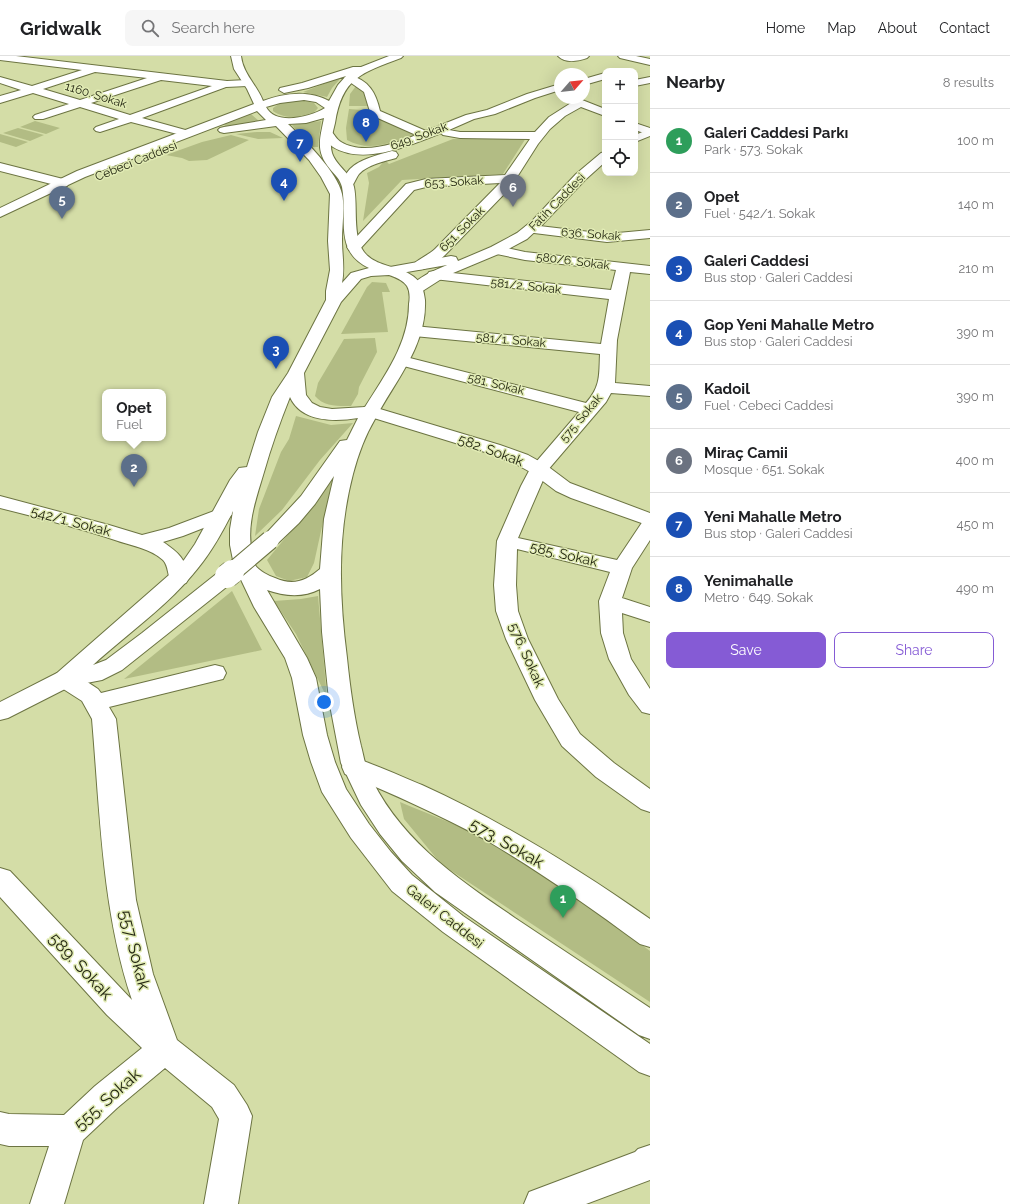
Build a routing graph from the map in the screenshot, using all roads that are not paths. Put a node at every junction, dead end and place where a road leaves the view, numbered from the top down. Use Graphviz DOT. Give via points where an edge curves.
graph roads {
  1 [pos="65,56"];
  2 [pos="236,56"];
  3 [pos="240,56"];
  4 [pos="398,56"];
  5 [pos="563,56"];
  6 [pos="584,56"];
  7 [pos="622,56"];
  8 [pos="0,57"];
  9 [pos="41,62"];
  10 [pos="381,62"];
  11 [pos="650,63"];
  12 [pos="633,68"];
  13 [pos="97,69"];
  14 [pos="5,73"];
  15 [pos="161,77"];
  16 [pos="602,77"];
  17 [pos="349,78"];
  18 [pos="590,80"];
  19 [pos="650,80"];
  20 [pos="247,82"];
  21 [pos="638,82"];
  22 [pos="227,84"];
  23 [pos="260,84"];
  24 [pos="34,89"];
  25 [pos="274,89"];
  26 [pos="554,89"];
  27 [pos="546,91"];
  28 [pos="554,94"];
  29 [pos="0,100"];
  30 [pos="602,100"];
  31 [pos="590,103"];
  32 [pos="81,104"];
  33 [pos="585,104"];
  34 [pos="260,106"];
  35 [pos="332,109"];
  36 [pos="491,112"];
  37 [pos="602,112"];
  38 [pos="39,117"];
  39 [pos="129,118"];
  40 [pos="279,122"];
  41 [pos="638,127"];
  42 [pos="100,129"];
  43 [pos="227,130"];
  44 [pos="650,132"];
  45 [pos="185,133"];
  46 [pos="327,133"];
  47 [pos="447,133"];
  48 [pos="292,134"];
  49 [pos="426,135"];
  50 [pos="538,136"];
  51 [pos="638,138"];
  52 [pos="362,150"];
  53 [pos="602,159"];
  54 [pos="369,164"];
  55 [pos="2,169"];
  56 [pos="508,179"];
  57 [pos="348,183"];
  58 [pos="62,188"];
  59 [pos="0,213"];
  60 [pos="0,222"];
  61 [pos="532,229"];
  62 [pos="650,234"];
  63 [pos="354,247"];
  64 [pos="491,252"];
  65 [pos="419,266"];
  66 [pos="624,267"];
  67 [pos="650,270"];
  68 [pos="390,271"];
  69 [pos="434,275"];
  70 [pos="416,288"];
  71 [pos="617,295"];
  72 [pos="334,300"];
  73 [pos="414,331"];
  74 [pos="608,350"];
  75 [pos="402,361"];
  76 [pos="296,373"];
  77 [pos="606,387"];
  78 [pos="650,391"];
  79 [pos="589,409"];
  80 [pos="370,412"];
  81 [pos="358,434"];
  82 [pos="258,456"];
  83 [pos="539,469"];
  84 [pos="0,502"];
  85 [pos="222,514"];
  86 [pos="650,520"];
  87 [pos="650,525"];
  88 [pos="506,541"];
  89 [pos="141,542"];
  90 [pos="622,568"];
  91 [pos="235,571"];
  92 [pos="329,572"];
  93 [pos="179,578"];
  94 [pos="610,601"];
  95 [pos="650,615"];
  96 [pos="215,672"];
  97 [pos="65,679"];
  98 [pos="94,702"];
  99 [pos="650,706"];
  100 [pos="0,712"];
  101 [pos="354,767"];
  102 [pos="650,802"];
  103 [pos="0,879"];
  104 [pos="650,935"];
  105 [pos="650,1025"];
  106 [pos="165,1049"];
  107 [pos="650,1062"];
  108 [pos="0,1128"];
  109 [pos="70,1131"];
  110 [pos="650,1161"];
  111 [pos="46,1204"];
  112 [pos="221,1204"];
  113 [pos="541,1204"];
  1 -- 9 [label="street"];
  2 -- 20 [label="street" via="236,62"];
  3 -- 23 [label="street"];
  4 -- 10 [label="street"];
  5 -- 6 [label="street" via="573,59"];
  7 -- 11 [label="street"];
  8 -- 9 [label="street"];
  9 -- 13 [label="street"];
  9 -- 14 [label="street"];
  10 -- 17 [label="street"];
  10 -- 25 [label="street" via="304,86"];
  11 -- 12 [label="street"];
  13 -- 15 [label="street"];
  13 -- 24 [label="street"];
  14 -- 24 [label="street, 1160. Sokak"];
  15 -- 22 [label="street"];
  15 -- 32 [label="street"];
  16 -- 18 [label="street"];
  17 -- 35 [label="street" via="342,84"];
  17 -- 49 [label="street" via="370,92 374,113"];
  19 -- 21 [label="street"];
  20 -- 22 [label="street"];
  20 -- 34 [label="street" via="258,97"];
  22 -- 39 [label="street"];
  24 -- 29 [label="street"];
  24 -- 32 [label="street, 1160. Sokak"];
  26 -- 27 [label="street, 649. Sokak"];
  27 -- 28 [label="street"];
  27 -- 36 [label="street, 649. Sokak"];
  30 -- 31 [label="street, 651. Sokak"];
  32 -- 38 [label="street"];
  32 -- 39 [label="street, 1160. Sokak"];
  33 -- 37 [label="street"];
  33 -- 50 [label="street, 651. Sokak" via="573,106 554,117"];
  34 -- 35 [label="street, Cebeci Caddesi" via="278,100 303,97 323,102"];
  34 -- 40 [label="street, Galeri Caddesi" via="265,114"];
  34 -- 45 [label="street, Cebeci Caddesi"];
  35 -- 40 [label="street, Cebeci Caddesi" via="308,119"];
  35 -- 46 [label="street"];
  36 -- 47 [label="street, 649. Sokak"];
  36 -- 49 [label="street, 649. Sokak" via="470,117"];
  39 -- 42 [label="street"];
  39 -- 45 [label="street, 1160. Sokak"];
  40 -- 43 [label="street, Cebeci Caddesi"];
  40 -- 48 [label="street, Galeri Caddesi"];
  41 -- 44 [label="street"];
  43 -- 48 [label="street" via="265,129"];
  43 -- 58 [label="street, Cebeci Caddesi" via="193,138"];
  44 -- 51 [label="street"];
  45 -- 58 [label="street, Cebeci Caddesi"];
  46 -- 52 [label="street, 649. Sokak" via="340,146 350,150"];
  46 -- 57 [label="street" via="326,153 331,164"];
  47 -- 50 [label="street"];
  47 -- 54 [label="street, 649. Sokak"];
  48 -- 72 [label="street, Galeri Caddesi" via="334,186 338,270 333,291"];
  49 -- 52 [label="street, 649. Sokak" via="391,147"];
  50 -- 56 [label="street, 651. Sokak"];
  52 -- 54 [label="street" via="344,158 351,163"];
  53 -- 61 [label="street, Fatih Caddesi" via="572,185"];
  54 -- 57 [label="street, 649. Sokak" via="354,173"];
  55 -- 58 [label="street"];
  56 -- 63 [label="street, 653. Sokak" via="426,183 410,187"];
  56 -- 65 [label="street, 651. Sokak" via="498,193 440,252"];
  57 -- 63 [label="street"];
  58 -- 59 [label="street, Cebeci Caddesi"];
  58 -- 60 [label="street, Cebeci Caddesi"];
  61 -- 62 [label="street, 636. Sokak" via="607,238"];
  61 -- 64 [label="street, Fatih Caddesi"];
  63 -- 68 [label="street" via="362,259"];
  64 -- 65 [label="street, Fatih Caddesi"];
  64 -- 66 [label="street, 580/6. Sokak"];
  64 -- 69 [label="street, Fatih Caddesi"];
  65 -- 68 [label="street, Fatih Caddesi"];
  66 -- 67 [label="street, 580/6. Sokak"];
  66 -- 71 [label="street, 575. Sokak"];
  68 -- 70 [label="street" via="407,277"];
  68 -- 72 [label="street, Fatih Caddesi" via="356,276"];
  69 -- 70 [label="street, Fatih Caddesi"];
  69 -- 71 [label="street, 581/2. Sokak"];
  70 -- 73 [label="street, Galeri Caddesi"];
  71 -- 74 [label="street, 575. Sokak"];
  72 -- 76 [label="street, Galeri Caddesi"];
  73 -- 74 [label="street, 581/1. Sokak"];
  73 -- 75 [label="street, Galeri Caddesi"];
  74 -- 77 [label="street, 575. Sokak" via="609,376"];
  75 -- 79 [label="street, 581. Sokak"];
  75 -- 80 [label="street, Galeri Caddesi"];
  76 -- 80 [label="street" via="298,396 307,408 331,415"];
  76 -- 82 [label="street, Galeri Caddesi" via="281,397"];
  77 -- 78 [label="street"];
  77 -- 79 [label="street, 575. Sokak"];
  79 -- 83 [label="street, 575. Sokak"];
  80 -- 81 [label="street, Galeri Caddesi"];
  80 -- 83 [label="street, 582. Sokak" via="494,449"];
  81 -- 91 [label="street, bridge" via="345,446 298,511"];
  81 -- 92 [label="street, Galeri Caddesi" via="340,490 331,532"];
  82 -- 85 [label="street" via="240,480"];
  82 -- 91 [label="street, Galeri Caddesi" via="243,509"];
  83 -- 86 [label="street, 582. Sokak" via="549,478 578,494"];
  83 -- 88 [label="street, 576. Sokak"];
  84 -- 89 [label="street, 542/1. Sokak"];
  85 -- 89 [label="street"];
  85 -- 93 [label="street" via="203,548"];
  87 -- 90 [label="street"];
  88 -- 90 [label="street, 585. Sokak"];
  88 -- 102 [label="street, 576. Sokak" via="507,611 517,639 547,700 571,740 605,770"];
  89 -- 93 [label="street, 542/1. Sokak" via="155,546 170,556 177,566"];
  90 -- 94 [label="street"];
  91 -- 92 [label="street" via="293,589 303,589 315,584"];
  91 -- 97 [label="street" via="114,665 94,674"];
  91 -- 107 [label="street, Galeri Caddesi" via="265,607 296,658 304,678 315,735 335,792 382,860 402,883 452,924"];
  92 -- 101 [label="street, Galeri Caddesi" via="331,620 341,709"];
  93 -- 97 [label="street" via="81,662"];
  94 -- 95 [label="street"];
  94 -- 99 [label="street" via="612,633 620,659"];
  96 -- 98 [label="street"];
  97 -- 98 [label="street, 557. Sokak" via="90,695"];
  97 -- 100 [label="street"];
  98 -- 106 [label="street, 557. Sokak" via="104,719 124,908 138,974"];
  101 -- 104 [label="street, 573. Sokak" via="495,834 570,880"];
  101 -- 105 [label="street, Galeri Caddesi" via="384,819 409,850 435,876"];
  103 -- 106 [label="street, 589. Sokak" via="118,1006"];
  106 -- 109 [label="street, 555. Sokak" via="106,1097"];
  106 -- 112 [label="street" via="223,1096 236,1116"];
  108 -- 109 [label="street"];
  109 -- 111 [label="street, 555. Sokak"];
  110 -- 113 [label="street" via="646,1165"];
}
